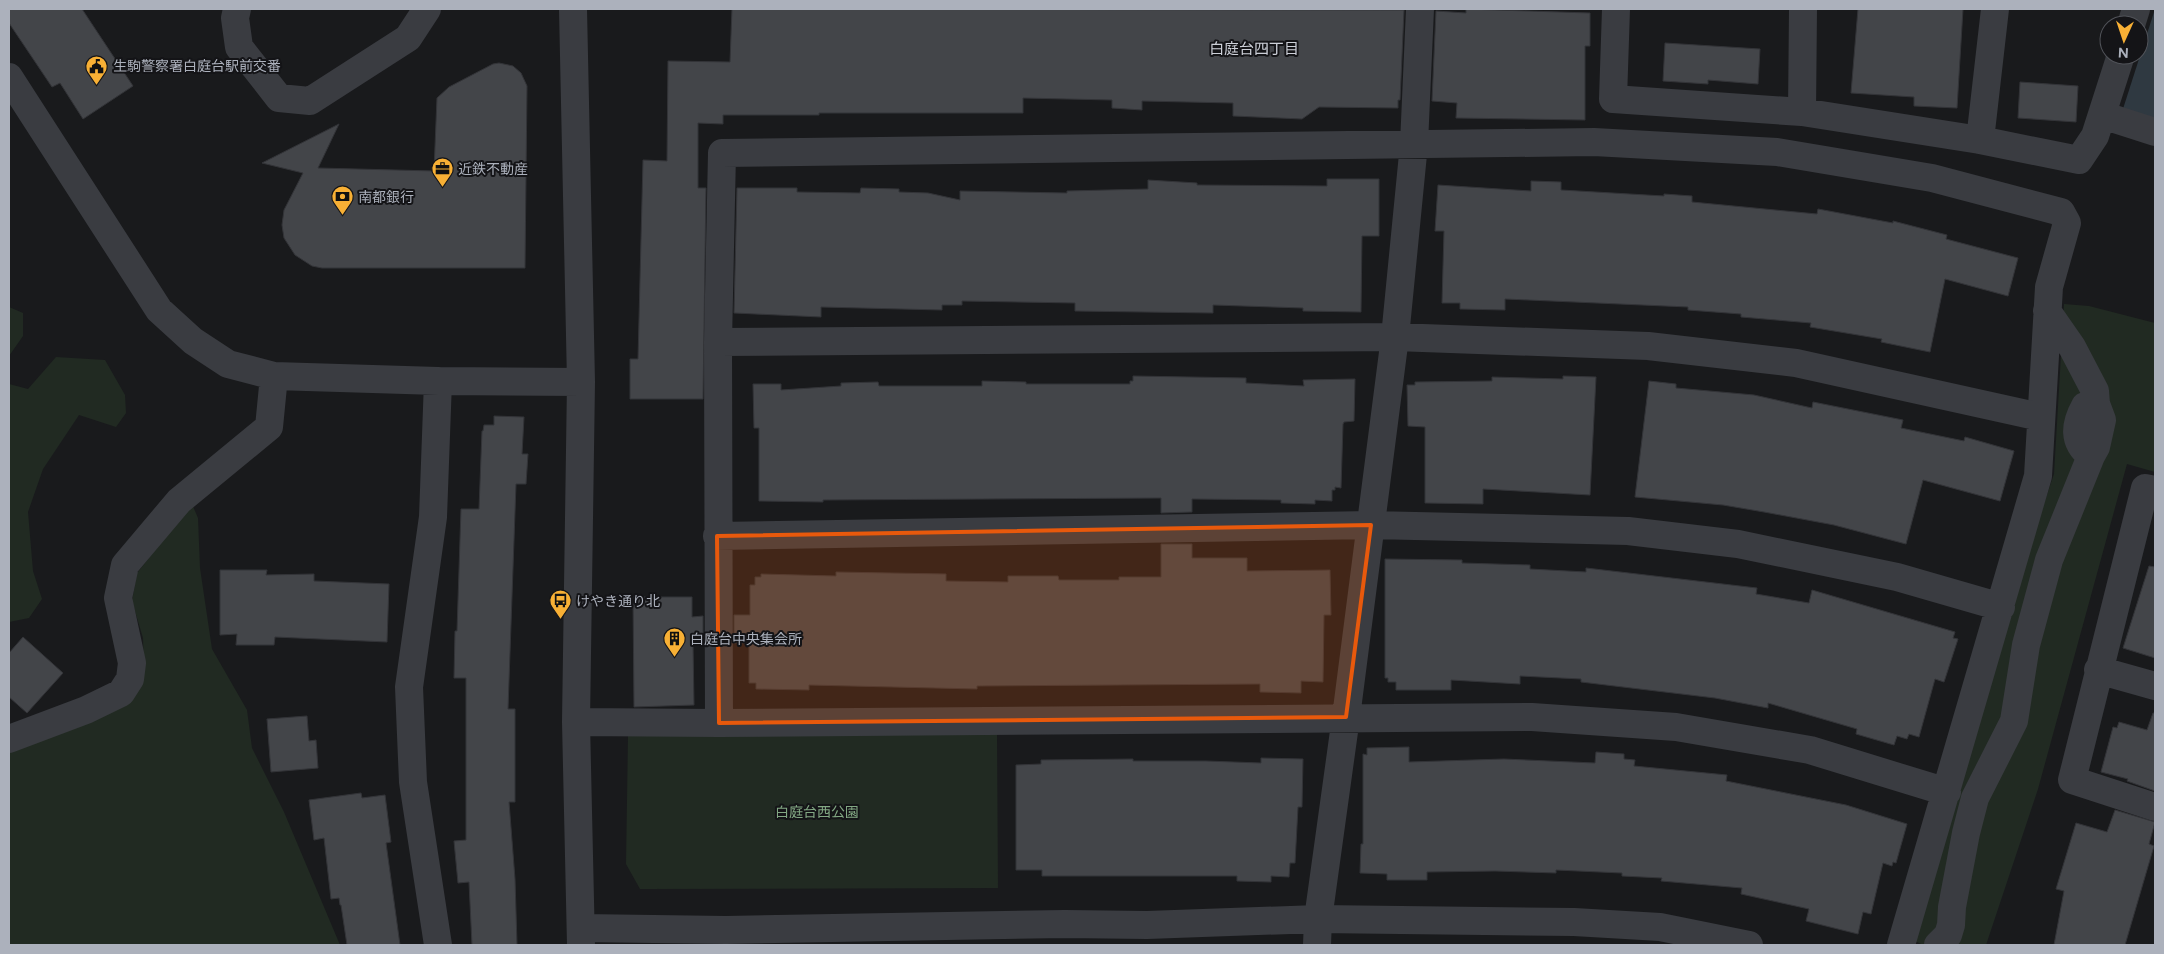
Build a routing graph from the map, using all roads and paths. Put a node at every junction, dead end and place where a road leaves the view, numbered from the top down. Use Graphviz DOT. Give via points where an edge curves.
graph roads {
  1 [pos="237,9"];
  2 [pos="427,9"];
  3 [pos="573,9"];
  4 [pos="1420,9"];
  5 [pos="1616,9"];
  6 [pos="1804,9"];
  7 [pos="1995,9"];
  8 [pos="2118,65"];
  9 [pos="9,77"];
  10 [pos="1802,112"];
  11 [pos="2102,116"];
  12 [pos="2155,132"];
  13 [pos="1980,140"];
  14 [pos="1414,144"];
  15 [pos="2047,311"];
  16 [pos="1395,337"];
  17 [pos="718,342"];
  18 [pos="274,376"];
  19 [pos="438,381"];
  20 [pos="581,382"];
  21 [pos="2040,417"];
  22 [pos="2155,490"];
  23 [pos="1371,525"];
  24 [pos="717,536"];
  25 [pos="2001,607"];
  26 [pos="2098,670"];
  27 [pos="2155,686"];
  28 [pos="1346,717"];
  29 [pos="576,722"];
  30 [pos="719,723"];
  31 [pos="9,739"];
  32 [pos="1947,792"];
  33 [pos="2155,808"];
  34 [pos="1317,932"];
  35 [pos="581,936"];
  36 [pos="726,938"];
  37 [pos="438,945"];
  38 [pos="1749,945"];
  39 [pos="1900,945"];
  40 [pos="1938,945"];
  1 -- 2 [label="street" via="239,47 273,91 279,98 310,101 408,38"];
  3 -- 20 [label="street"];
  4 -- 14 [label="street"];
  5 -- 10 [label="street" via="1613,100"];
  6 -- 10 [label="street"];
  7 -- 13 [label="street"];
  8 -- 11 [label="street"];
  9 -- 18 [label="street" via="159,310 193,341 228,364"];
  10 -- 13 [label="street"];
  11 -- 12 [label="street"];
  11 -- 13 [label="street" via="2095,136 2079,160"];
  14 -- 15 [label="street" via="1594,142 1777,152 1932,178 2061,212 2067,223 2049,287"];
  14 -- 16 [label="street"];
  14 -- 17 [label="street" via="722,153"];
  15 -- 21 [label="street"];
  15 -- 40 [label="street" via="2072,347 2096,391 2096,404 2102,420 2096,447 2049,560 2026,645 2014,721 1975,798 1955,891 1952,925"];
  16 -- 17 [label="street"];
  16 -- 21 [label="street" via="1648,346 1796,363"];
  16 -- 23 [label="street"];
  17 -- 24 [label="street"];
  18 -- 19 [label="street"];
  18 -- 31 [label="street" via="269,427 179,501 125,565 118,598 132,663 130,679 121,693"];
  19 -- 20 [label="street"];
  19 -- 37 [label="street" via="433,517 409,687 413,782"];
  20 -- 29 [label="street"];
  21 -- 25 [label="street" via="2038,476"];
  22 -- 26 [label="street" via="2145,488"];
  23 -- 24 [label="street"];
  23 -- 25 [label="street" via="1628,531 1738,544 1897,577"];
  23 -- 28 [label="street"];
  24 -- 30 [label="street"];
  25 -- 32 [label="street"];
  26 -- 27 [label="street"];
  26 -- 33 [label="street" via="2072,780"];
  28 -- 30 [label="street"];
  28 -- 32 [label="street" via="1532,717 1676,727 1810,750"];
  28 -- 34 [label="street"];
  29 -- 30 [label="street"];
  29 -- 35 [label="street"];
  32 -- 39 [label="street"];
  34 -- 36 [label="street" via="1066,924"];
  34 -- 38 [label="street" via="1574,922 1660,927"];
  35 -- 36 [label="street"];
}
